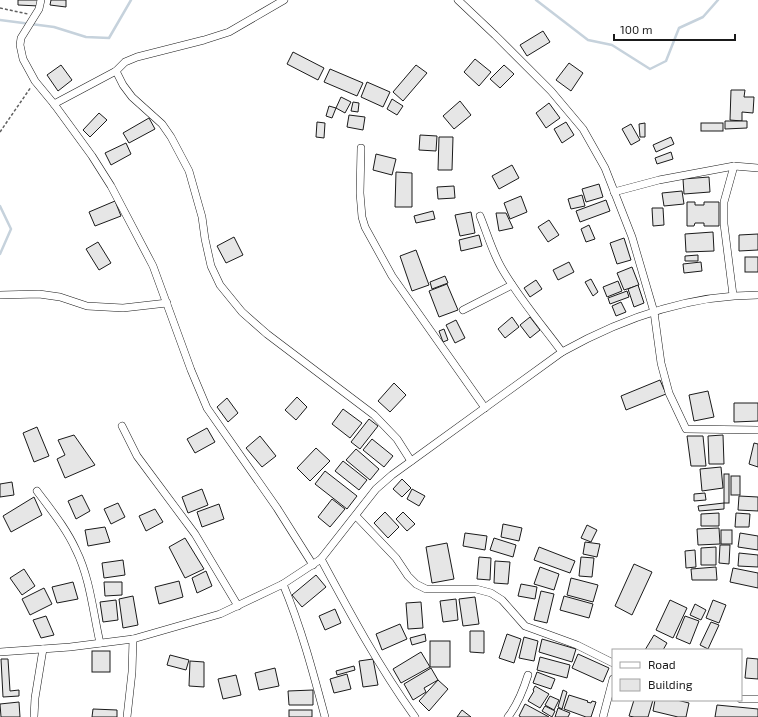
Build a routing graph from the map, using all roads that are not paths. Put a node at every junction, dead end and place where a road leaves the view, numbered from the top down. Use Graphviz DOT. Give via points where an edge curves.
graph roads {
  1 [pos="41,0"];
  2 [pos="284,0"];
  3 [pos="458,0"];
  4 [pos="116,71"];
  5 [pos="54,104"];
  6 [pos="361,148"];
  7 [pos="734,166"];
  8 [pos="758,168"];
  9 [pos="614,192"];
  10 [pos="480,216"];
  11 [pos="512,285"];
  12 [pos="0,295"];
  13 [pos="733,295"];
  14 [pos="758,295"];
  15 [pos="167,304"];
  16 [pos="463,310"];
  17 [pos="654,312"];
  18 [pos="562,352"];
  19 [pos="485,408"];
  20 [pos="122,426"];
  21 [pos="758,430"];
  22 [pos="411,461"];
  23 [pos="37,491"];
  24 [pos="356,516"];
  25 [pos="321,559"];
  26 [pos="313,565"];
  27 [pos="282,584"];
  28 [pos="238,606"];
  29 [pos="133,639"];
  30 [pos="100,643"];
  31 [pos="43,649"];
  32 [pos="0,652"];
  33 [pos="612,662"];
  34 [pos="528,675"];
  35 [pos="612,684"];
  36 [pos="758,699"];
  37 [pos="742,700"];
  38 [pos="34,717"];
  39 [pos="126,717"];
  40 [pos="325,717"];
  41 [pos="415,717"];
  42 [pos="508,717"];
  43 [pos="603,717"];
  1 -- 5 [label="street" via="40,9 20,45 23,59 35,81"];
  2 -- 4 [label="street" via="230,32 137,57 125,62"];
  3 -- 9 [label="street" via="552,91 583,129 605,168"];
  4 -- 5 [label="street"];
  4 -- 22 [label="street" via="132,96 162,124 188,171 202,218 211,266 220,285 242,312 267,334 374,415 397,439"];
  5 -- 15 [label="street" via="111,186 153,266"];
  6 -- 19 [label="street" via="360,193 364,227 392,276"];
  7 -- 8 [label="street"];
  7 -- 9 [label="street" via="659,180"];
  7 -- 13 [label="street" via="724,202 724,224"];
  9 -- 17 [label="street" via="632,237"];
  10 -- 11 [label="street" via="493,251"];
  11 -- 16 [label="street"];
  11 -- 18 [label="street"];
  12 -- 15 [label="street" via="39,294 60,297 87,306 123,308"];
  13 -- 14 [label="street"];
  13 -- 17 [label="street"];
  15 -- 26 [label="street" via="207,408 277,508"];
  17 -- 18 [label="street" via="589,337"];
  17 -- 21 [label="street" via="661,363 669,393 686,429"];
  18 -- 19 [label="street"];
  19 -- 22 [label="street"];
  20 -- 28 [label="street" via="137,456 195,534"];
  22 -- 24 [label="street" via="376,489"];
  23 -- 30 [label="street" via="61,523 77,551 88,584"];
  24 -- 25 [label="street"];
  24 -- 33 [label="street" via="396,558 416,584 426,589 476,590 491,593 502,600 525,626 577,644"];
  25 -- 26 [label="street"];
  25 -- 41 [label="street" via="355,623"];
  26 -- 27 [label="street"];
  27 -- 28 [label="street"];
  27 -- 40 [label="street" via="307,649"];
  28 -- 29 [label="street" via="220,614"];
  29 -- 30 [label="street"];
  29 -- 39 [label="street"];
  30 -- 31 [label="street"];
  31 -- 32 [label="street"];
  31 -- 38 [label="street"];
  34 -- 42 [label="street" via="516,707"];
  35 -- 43 [label="street"];
  36 -- 37 [label="street"];
}
